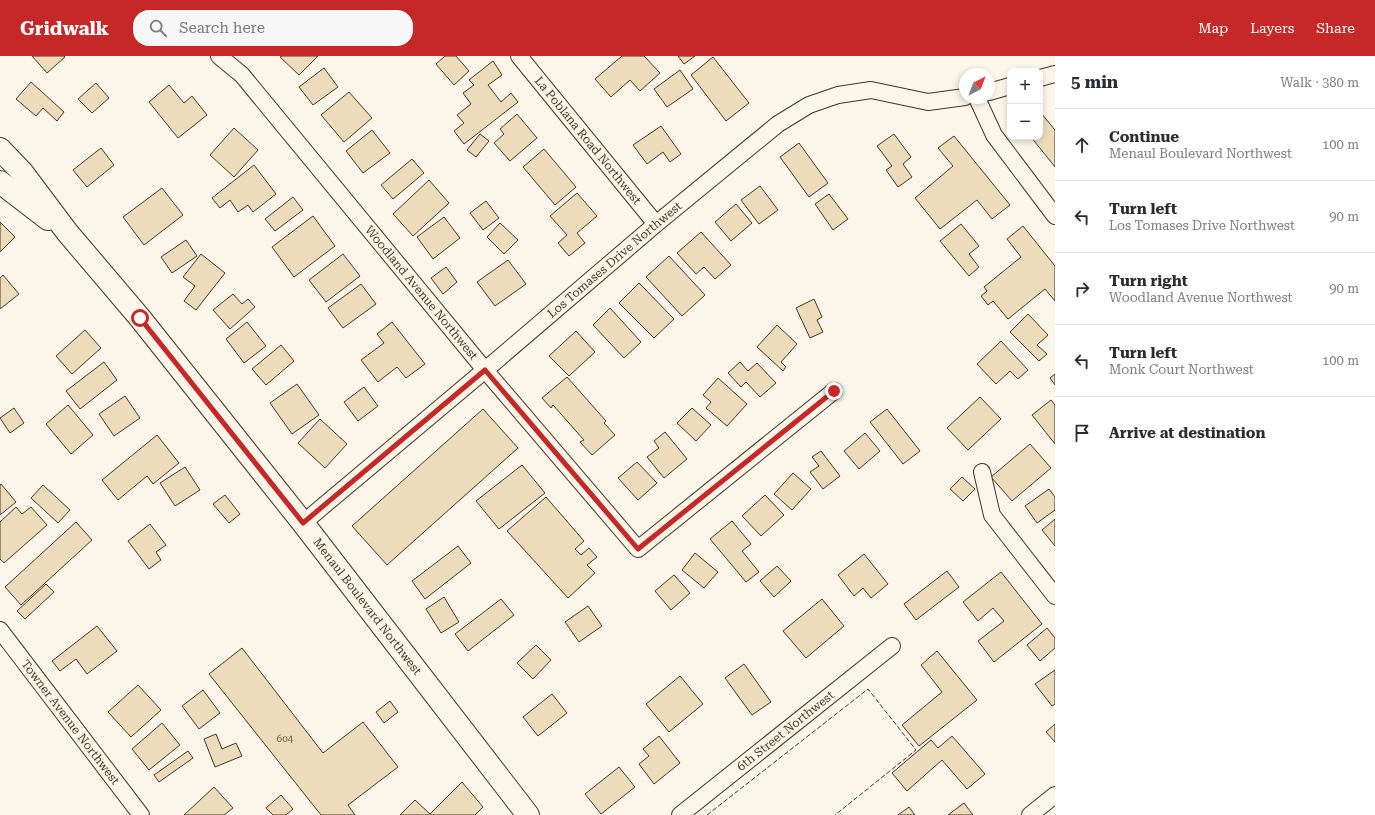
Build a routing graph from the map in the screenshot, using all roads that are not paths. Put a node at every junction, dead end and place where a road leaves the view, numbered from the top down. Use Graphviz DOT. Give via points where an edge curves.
graph roads {
  1 [pos="219,56"];
  2 [pos="519,56"];
  3 [pos="1055,74"];
  4 [pos="1043,77"];
  5 [pos="1007,87"];
  6 [pos="995,90"];
  7 [pos="959,98"];
  8 [pos="980,104"];
  9 [pos="0,149"];
  10 [pos="0,182"];
  11 [pos="1055,216"];
  12 [pos="656,224"];
  13 [pos="67,232"];
  14 [pos="485,370"];
  15 [pos="834,391"];
  16 [pos="982,472"];
  17 [pos="303,523"];
  18 [pos="1055,596"];
  19 [pos="0,630"];
  20 [pos="892,646"];
  21 [pos="1055,795"];
  22 [pos="141,815"];
  23 [pos="528,815"];
  24 [pos="680,815"];
  25 [pos="1030,815"];
  1 -- 14 [label="street, Woodland Avenue Northwest" via="242,75"];
  2 -- 12 [label="street, La Poblana Road Northwest"];
  3 -- 4 [label="street"];
  5 -- 6 [label="street"];
  7 -- 12 [label="street, Los Tomases Drive Northwest" via="928,102 871,90 838,95 808,105 778,124"];
  8 -- 11 [label="street" via="994,135"];
  9 -- 13 [label="main road, Menaul Boulevard Northwest" via="22,172"];
  10 -- 13 [label="main road, Menaul Boulevard Northwest"];
  12 -- 14 [label="street, Los Tomases Drive Northwest"];
  13 -- 17 [label="main road, Menaul Boulevard Northwest" via="140,318"];
  14 -- 15 [label="street, Woodland Avenue Northwest" via="638,549"];
  14 -- 17 [label="street, Los Tomases Drive Northwest"];
  16 -- 18 [label="street" via="992,515"];
  17 -- 23 [label="main road, Menaul Boulevard Northwest"];
  19 -- 22 [label="street, Towner Avenue Northwest"];
  20 -- 24 [label="street, 6th Street Northwest"];
  21 -- 25 [label="street"];
}
